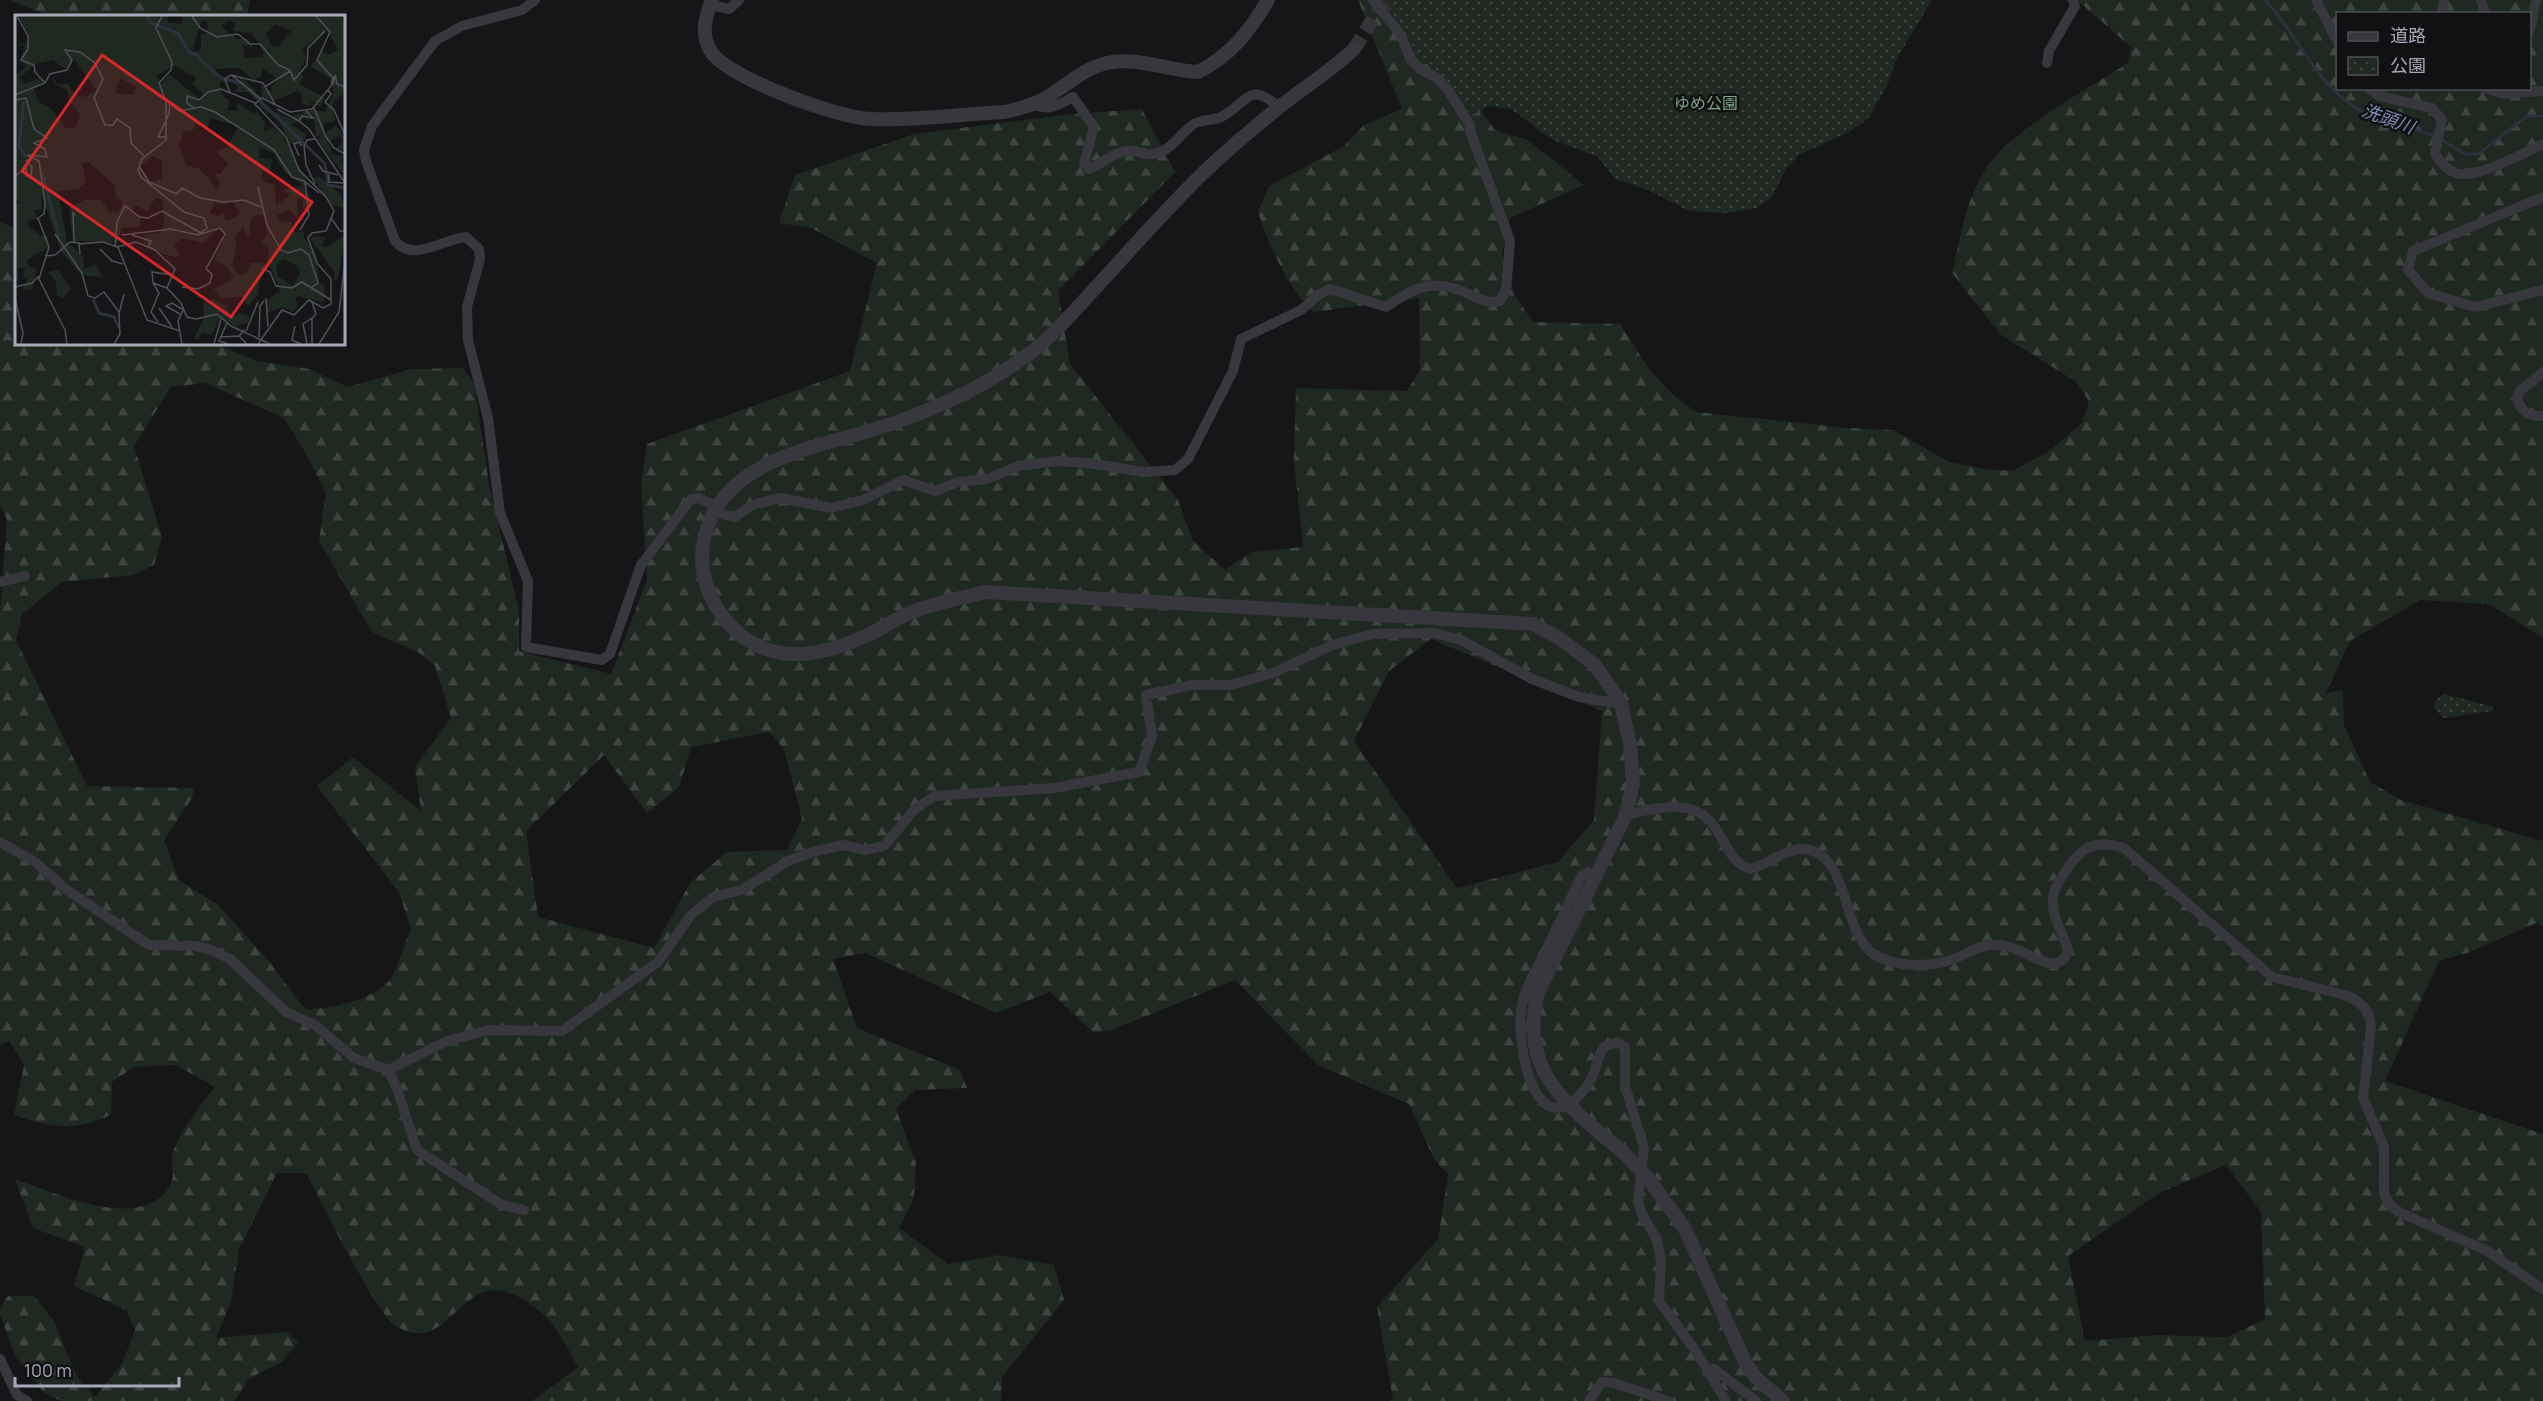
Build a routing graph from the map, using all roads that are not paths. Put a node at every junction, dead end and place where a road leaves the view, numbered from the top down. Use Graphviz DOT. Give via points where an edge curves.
graph roads {
  1 [pos="536,0"];
  2 [pos="739,0"];
  3 [pos="1268,0"];
  4 [pos="1373,0"];
  5 [pos="2073,0"];
  6 [pos="2316,0"];
  7 [pos="2536,0"];
  8 [pos="711,3"];
  9 [pos="2531,21"];
  10 [pos="2336,41"];
  11 [pos="1354,49"];
  12 [pos="2047,63"];
  13 [pos="2371,90"];
  14 [pos="2491,90"];
  15 [pos="2543,91"];
  16 [pos="1033,104"];
  17 [pos="1279,107"];
  18 [pos="2543,144"];
  19 [pos="2543,197"];
  20 [pos="2543,290"];
  21 [pos="2543,372"];
  22 [pos="2543,416"];
  23 [pos="715,509"];
  24 [pos="25,576"];
  25 [pos="0,582"];
  26 [pos="1621,704"];
  27 [pos="1625,818"];
  28 [pos="0,842"];
  29 [pos="1595,877"];
  30 [pos="388,1070"];
  31 [pos="1568,1103"];
  32 [pos="524,1210"];
  33 [pos="2543,1289"];
  34 [pos="0,1359"];
  35 [pos="1707,1370"];
  36 [pos="27,1401"];
  37 [pos="1589,1401"];
  38 [pos="1668,1401"];
  39 [pos="1726,1401"];
  40 [pos="1756,1401"];
  41 [pos="1783,1401"];
  1 -- 23 [label="street" via="522,10 462,26 441,36 372,126 364,150 400,247 413,252 466,237 479,249 480,259 467,307 468,340 488,418 500,513 528,581 526,648 602,660 610,654 641,565 657,543 691,499 699,498"];
  2 -- 8 [label="street" via="729,9"];
  3 -- 16 [label="street" via="1231,50 1198,72 1123,61 1108,63 1091,68"];
  4 -- 23 [label="street" via="1401,34 1410,59 1436,76 1470,125 1510,241 1506,290 1500,301 1486,302 1440,284 1412,290 1386,307 1339,290 1317,295 1301,310 1241,339 1233,371 1188,459 1170,471 1144,472 1057,461 1018,466 935,491 903,480 863,500 831,508 780,498 752,505 735,517"];
  5 -- 12 [label="street" via="2075,6 2049,51"];
  6 -- 10 [label="street"];
  7 -- 9 [label="street"];
  8 -- 16 [label="street" via="705,36 721,62 826,110 871,119 1004,112"];
  11 -- 17 [label="street"];
  13 -- 18 [label="street" via="2379,96 2432,108 2442,120 2435,153 2455,173 2469,174"];
  14 -- 15 [label="street" via="2504,94"];
  16 -- 17 [label="street" via="1050,109 1073,97 1094,127 1084,163 1089,169 1132,151 1159,153 1194,125 1220,117 1252,94 1262,94"];
  17 -- 23 [label="street" via="1196,180 1040,345 991,381 893,423 807,449 755,470 735,484"];
  19 -- 20 [label="street" via="2413,251 2408,270 2428,293 2475,307"];
  21 -- 22 [label="street" via="2520,391 2517,399 2520,410"];
  23 -- 26 [label="street" via="702,552 709,593 731,627 756,645 783,655 825,652 870,635 914,611 985,592 1204,604 1533,624 1595,665"];
  24 -- 25 [label="street"];
  26 -- 27 [label="street" via="1633,784"];
  26 -- 30 [label="street" via="1579,698 1532,679 1461,640 1434,633 1373,634 1332,645 1273,673 1230,685 1191,685 1146,695 1152,736 1139,772 1054,788 934,795 914,810 884,846 865,850 843,845 816,851 788,861 742,890 713,897 691,915 658,962 562,1031 489,1030 447,1041"];
  27 -- 29 [label="street"];
  27 -- 33 [label="street" via="1677,806 1696,810 1708,818 1738,861 1751,869 1800,849 1812,851 1833,870 1864,947 1898,964 1946,962 1976,947 2000,945 2056,964 2068,950 2052,904 2054,890 2074,856 2091,846 2110,844 2124,848 2272,977 2344,995 2364,1006 2371,1026 2363,1098 2384,1147 2384,1194 2389,1203 2399,1212 2487,1251"];
  28 -- 30 [label="street" via="35,862 67,890 149,945 209,948 230,959 286,1012 315,1025 354,1058"];
  29 -- 31 [label="street" via="1550,965 1533,1014 1532,1036 1542,1068"];
  29 -- 31 [label="street" via="1588,872 1582,875 1522,1002 1522,1038 1531,1089 1551,1107"];
  30 -- 32 [label="street" via="417,1150 502,1205"];
  31 -- 35 [label="street" via="1588,1085 1603,1048 1621,1044 1626,1052 1625,1086 1644,1147 1638,1201 1657,1240 1661,1261 1659,1301"];
  31 -- 41 [label="street, bridge" via="1648,1178 1685,1229 1745,1362 1756,1378"];
  34 -- 36 [label="street" via="17,1395"];
  35 -- 39 [label="street"];
  35 -- 40 [label="street" via="1714,1369"];
  37 -- 38 [label="street" via="1602,1382"];
}
